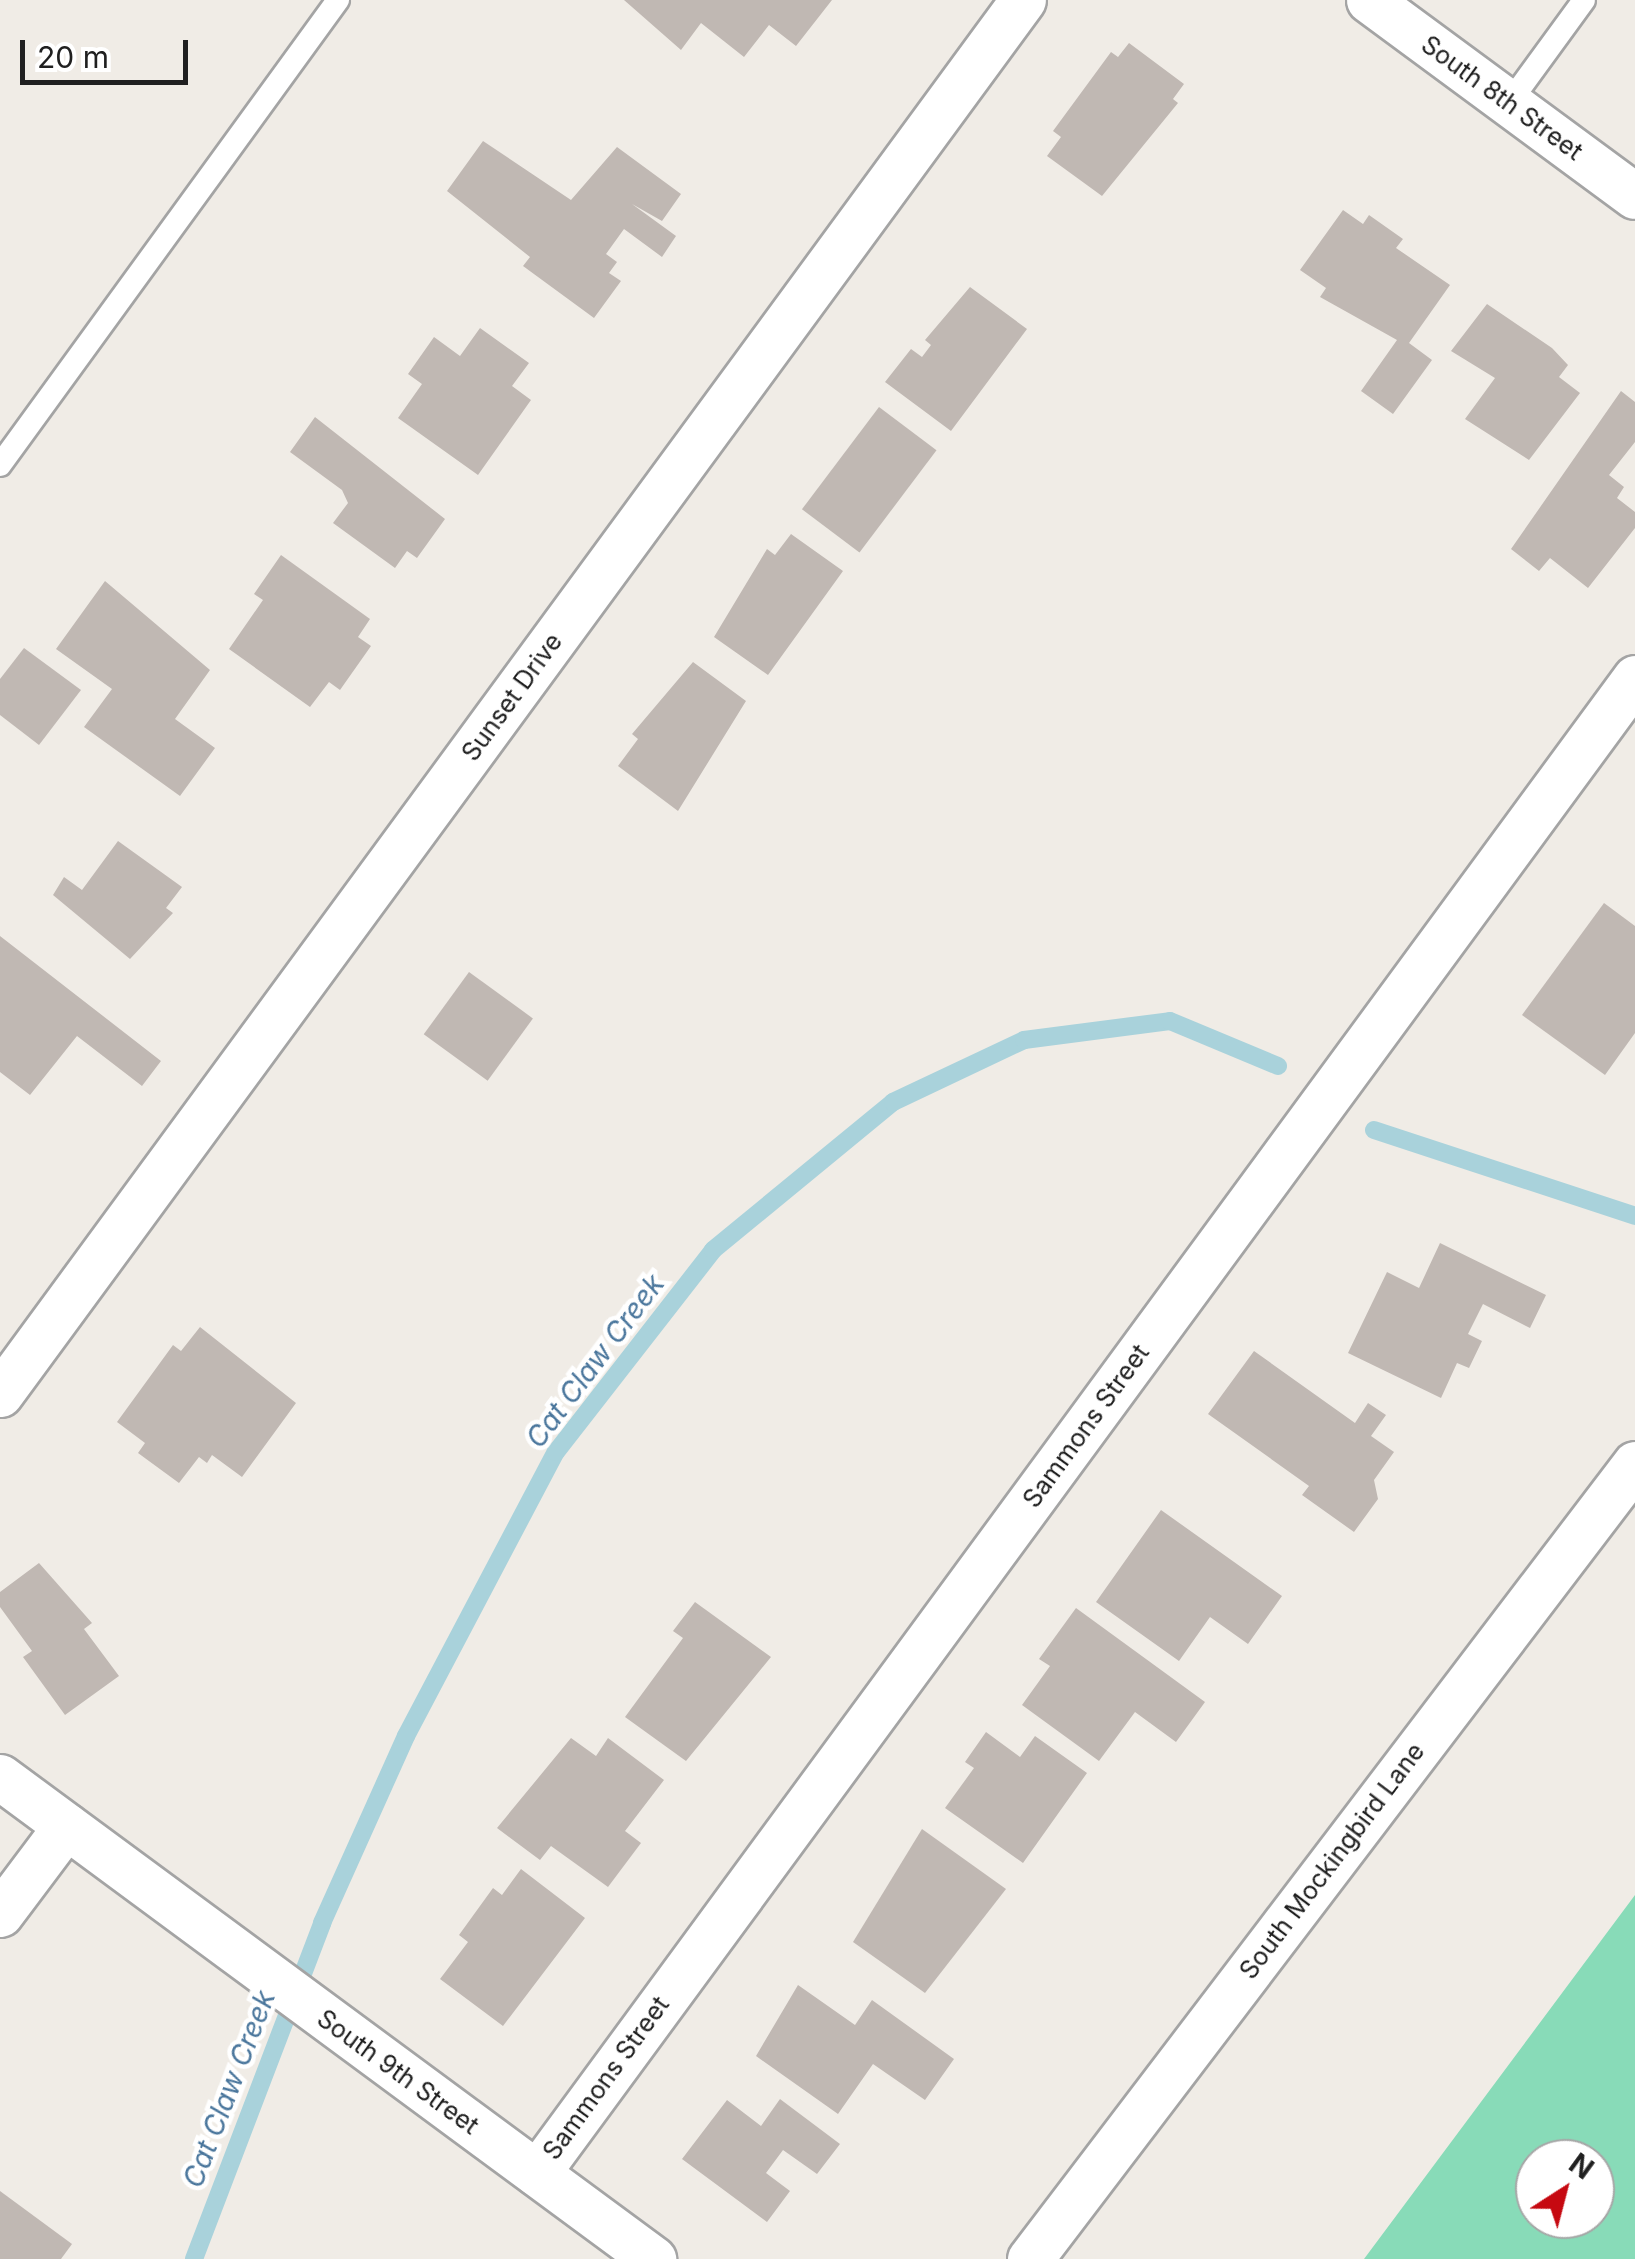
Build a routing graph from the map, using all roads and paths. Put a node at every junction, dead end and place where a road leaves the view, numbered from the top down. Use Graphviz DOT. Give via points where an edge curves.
graph roads {
  1 [pos="338,0"];
  2 [pos="1024,0"];
  3 [pos="1368,0"];
  4 [pos="1584,0"];
  5 [pos="1509,103"];
  6 [pos="1635,196"];
  7 [pos="0,465"];
  8 [pos="1635,678"];
  9 [pos="0,1394"];
  10 [pos="1635,1464"];
  11 [pos="0,1777"];
  12 [pos="66,1826"];
  13 [pos="0,1914"];
  14 [pos="537,2173"];
  15 [pos="653,2259"];
  16 [pos="1030,2259"];
  1 -- 7 [label="lane"];
  2 -- 9 [label="street, Sunset Drive"];
  3 -- 5 [label="street, South 8th Street"];
  4 -- 5 [label="lane"];
  5 -- 6 [label="street, South 8th Street"];
  8 -- 14 [label="street, Sammons Street"];
  10 -- 16 [label="street, South Mockingbird Lane"];
  11 -- 12 [label="street, South 9th Street"];
  12 -- 13 [label="street"];
  12 -- 14 [label="street, South 9th Street"];
  14 -- 15 [label="street, South 9th Street"];
}
